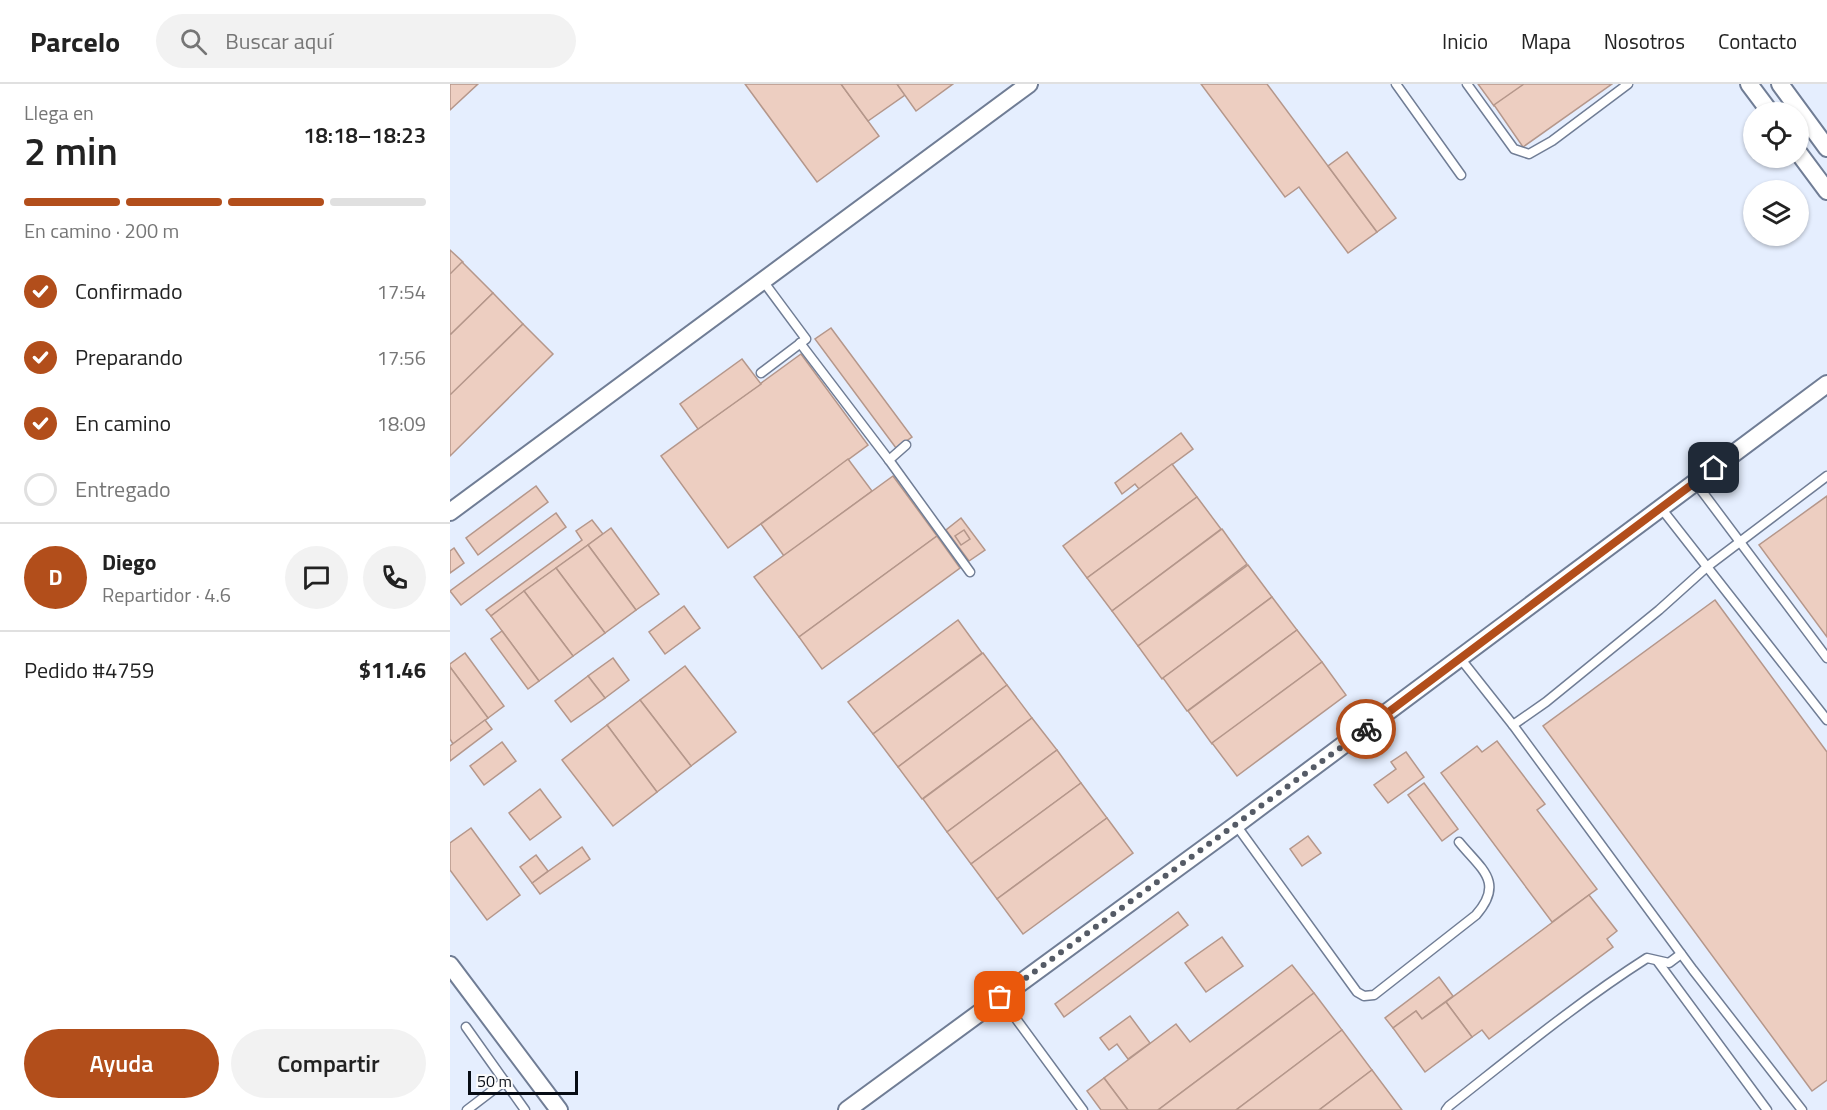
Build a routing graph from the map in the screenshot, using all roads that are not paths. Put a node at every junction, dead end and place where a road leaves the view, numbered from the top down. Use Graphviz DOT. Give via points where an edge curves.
graph roads {
  1 [pos="1029,84"];
  2 [pos="1396,84"];
  3 [pos="1467,84"];
  4 [pos="1628,84"];
  5 [pos="1749,84"];
  6 [pos="1780,84"];
  7 [pos="1762,102"];
  8 [pos="1827,148"];
  9 [pos="1809,167"];
  10 [pos="1461,174"];
  11 [pos="1827,191"];
  12 [pos="763,281"];
  13 [pos="800,344"];
  14 [pos="761,373"];
  15 [pos="1827,384"];
  16 [pos="906,445"];
  17 [pos="889,460"];
  18 [pos="1827,476"];
  19 [pos="1695,482"];
  20 [pos="1661,508"];
  21 [pos="450,512"];
  22 [pos="1739,542"];
  23 [pos="1708,566"];
  24 [pos="970,572"];
  25 [pos="1460,658"];
  26 [pos="1827,658"];
  27 [pos="1827,720"];
  28 [pos="1513,725"];
  29 [pos="1236,825"];
  30 [pos="1459,842"];
  31 [pos="1681,954"];
  32 [pos="1658,962"];
  33 [pos="450,965"];
  34 [pos="1000,997"];
  35 [pos="466,1027"];
  36 [pos="505,1081"];
  37 [pos="467,1110"];
  38 [pos="525,1110"];
  39 [pos="559,1110"];
  40 [pos="847,1110"];
  41 [pos="1083,1110"];
  42 [pos="1446,1110"];
  43 [pos="1767,1110"];
  44 [pos="1802,1110"];
  1 -- 12 [label="street"];
  2 -- 10 [label="lane"];
  3 -- 4 [label="lane" via="1514,149 1529,154"];
  5 -- 7 [label="street"];
  6 -- 8 [label="street"];
  9 -- 11 [label="street"];
  12 -- 13 [label="lane" via="806,339"];
  12 -- 21 [label="street"];
  13 -- 14 [label="lane"];
  13 -- 17 [label="lane"];
  15 -- 19 [label="street"];
  16 -- 17 [label="lane"];
  17 -- 24 [label="lane"];
  18 -- 22 [label="lane"];
  19 -- 20 [label="street"];
  19 -- 22 [label="lane"];
  20 -- 23 [label="lane"];
  20 -- 25 [label="street"];
  22 -- 23 [label="lane"];
  22 -- 26 [label="lane"];
  23 -- 27 [label="lane"];
  23 -- 28 [label="lane" via="1659,610"];
  25 -- 28 [label="lane"];
  25 -- 29 [label="street"];
  28 -- 31 [label="lane"];
  29 -- 30 [label="lane" via="1357,992 1365,996 1374,995 1486,904 1491,892 1488,876"];
  29 -- 34 [label="street"];
  31 -- 32 [label="lane" via="1669,963"];
  31 -- 44 [label="lane"];
  32 -- 42 [label="lane" via="1647,958 1618,977 1560,1018"];
  32 -- 43 [label="lane"];
  33 -- 39 [label="street"];
  34 -- 40 [label="street"];
  34 -- 41 [label="lane"];
  35 -- 36 [label="lane"];
  36 -- 37 [label="lane"];
  36 -- 38 [label="lane"];
}
